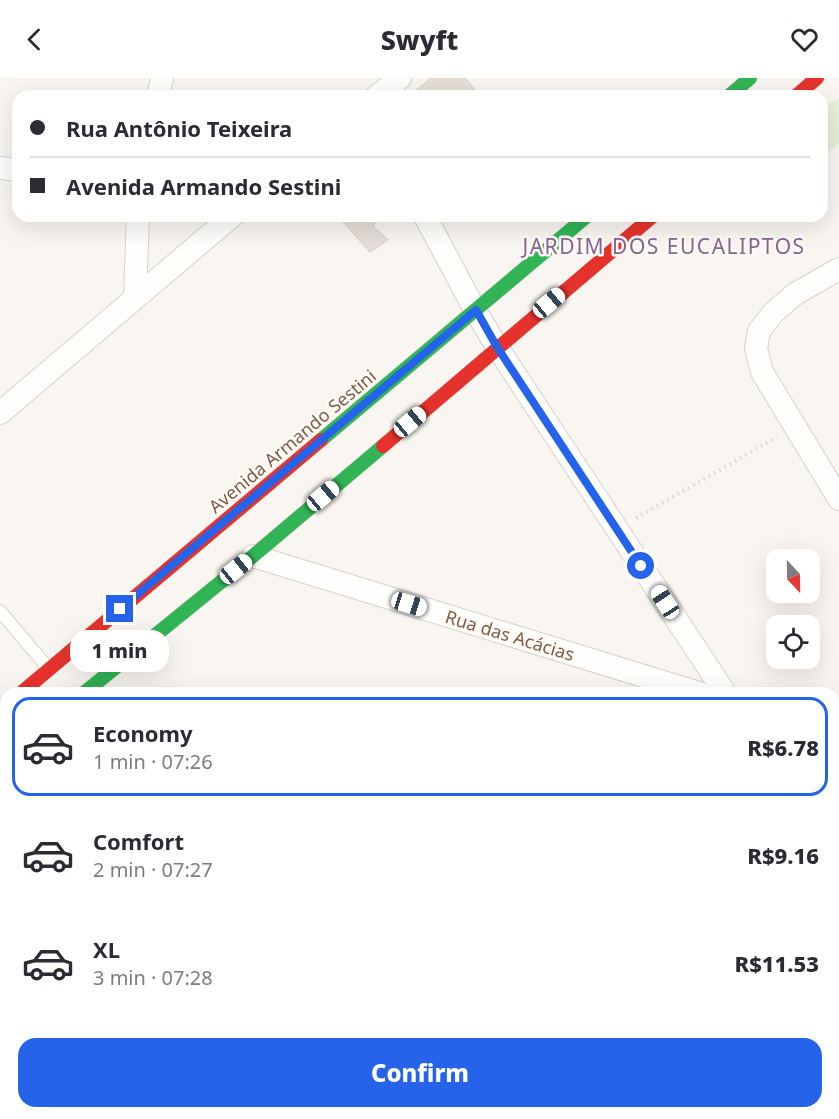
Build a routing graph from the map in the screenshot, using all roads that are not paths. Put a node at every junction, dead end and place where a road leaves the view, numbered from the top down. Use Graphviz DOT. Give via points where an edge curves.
graph roads {
  1 [pos="400,78"];
  2 [pos="750,78"];
  3 [pos="817,78"];
  4 [pos="385,90"];
  5 [pos="736,90"];
  6 [pos="803,90"];
  7 [pos="138,222"];
  8 [pos="225,222"];
  9 [pos="428,222"];
  10 [pos="580,222"];
  11 [pos="646,222"];
  12 [pos="839,269"];
  13 [pos="135,297"];
  14 [pos="476,310"];
  15 [pos="497,347"];
  16 [pos="0,413"];
  17 [pos="839,499"];
  18 [pos="253,556"];
  19 [pos="0,612"];
  20 [pos="49,669"];
  21 [pos="28,687"];
  22 [pos="91,687"];
  23 [pos="679,687"];
  24 [pos="721,687"];
  1 -- 4 [label="street"];
  2 -- 5 [label="street"];
  3 -- 6 [label="street"];
  7 -- 13 [label="street"];
  8 -- 13 [label="street"];
  9 -- 14 [label="street"];
  10 -- 14 [label="street, Avenida Armando Sestini"];
  11 -- 15 [label="street"];
  12 -- 17 [label="street" via="795,294 772,313 759,331 756,348 762,372"];
  13 -- 16 [label="street"];
  14 -- 15 [label="street"];
  14 -- 20 [label="street, Avenida Armando Sestini"];
  15 -- 18 [label="street"];
  15 -- 24 [label="street"];
  18 -- 22 [label="street"];
  18 -- 23 [label="street, Rua das Acácias"];
  19 -- 20 [label="lane"];
  20 -- 21 [label="street, Avenida Armando Sestini"];
}
